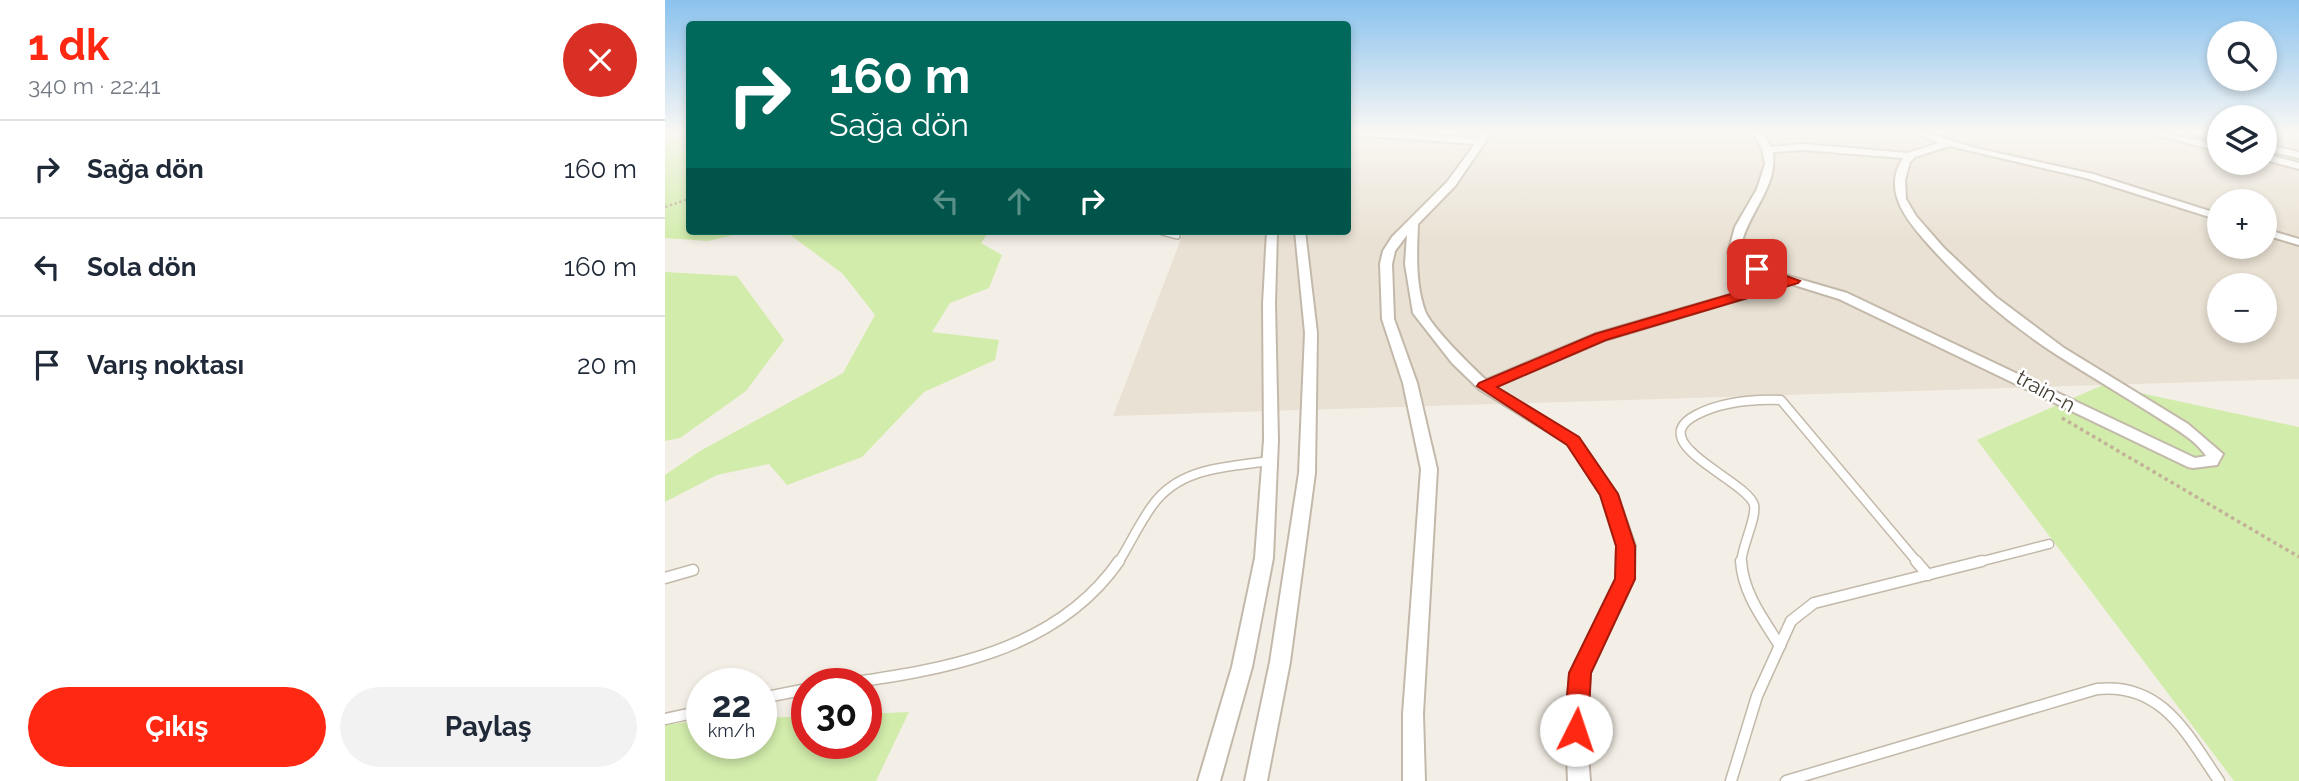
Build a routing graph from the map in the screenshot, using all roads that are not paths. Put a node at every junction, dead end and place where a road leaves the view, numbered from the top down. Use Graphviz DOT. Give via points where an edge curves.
graph roads {
  1 [pos="1462,168"];
  2 [pos="1770,168"];
  3 [pos="1903,168"];
  4 [pos="2058,168"];
  5 [pos="2207,213"];
  6 [pos="1413,223"];
  7 [pos="1173,235"];
  8 [pos="1272,235"];
  9 [pos="1300,235"];
  10 [pos="1177,236"];
  11 [pos="2277,236"];
  12 [pos="2299,242"];
  13 [pos="1793,281"];
  14 [pos="1485,386"];
  15 [pos="1270,461"];
  16 [pos="2049,544"];
  17 [pos="693,570"];
  18 [pos="1928,575"];
  19 [pos="665,578"];
  20 [pos="1780,646"];
  21 [pos="882,677"];
  22 [pos="686,714"];
  23 [pos="665,719"];
  24 [pos="1209,781"];
  25 [pos="1256,781"];
  26 [pos="1413,781"];
  27 [pos="1579,781"];
  28 [pos="1731,781"];
  29 [pos="1786,781"];
  30 [pos="2219,781"];
  1 -- 6 [label="street"];
  2 -- 13 [label="street" via="1745,215 1734,253 1744,263"];
  3 -- 13 [label="street" via="1899,194 1903,204 1972,281 2021,324 2181,425 2215,454 2212,461 2193,463 1854,301"];
  4 -- 5 [label="street"];
  6 -- 14 [label="street" via="1411,264 1419,313"];
  6 -- 26 [label="street" via="1396,239 1386,264 1388,319 1410,383 1429,469"];
  7 -- 10 [label="lane"];
  8 -- 15 [label="street"];
  9 -- 25 [label="street" via="1311,333 1307,473 1280,662"];
  11 -- 12 [label="street"];
  13 -- 14 [label="street" via="1600,337"];
  14 -- 27 [label="street" via="1573,441 1609,494 1626,546 1625,579 1580,673"];
  15 -- 21 [label="lane" via="1195,474 1168,488 1118,563 1057,621 1016,643 959,663"];
  15 -- 24 [label="street" via="1264,558 1243,667"];
  16 -- 18 [label="lane"];
  17 -- 19 [label="lane"];
  18 -- 20 [label="lane" via="1814,603 1791,621"];
  18 -- 20 [label="lane" via="1781,400 1765,398 1692,417 1682,426 1683,443 1745,490 1754,503 1741,550 1742,575"];
  20 -- 28 [label="lane" via="1757,696"];
  22 -- 23 [label="lane"];
  29 -- 30 [label="lane" via="2115,687 2145,696 2169,713"];
}
